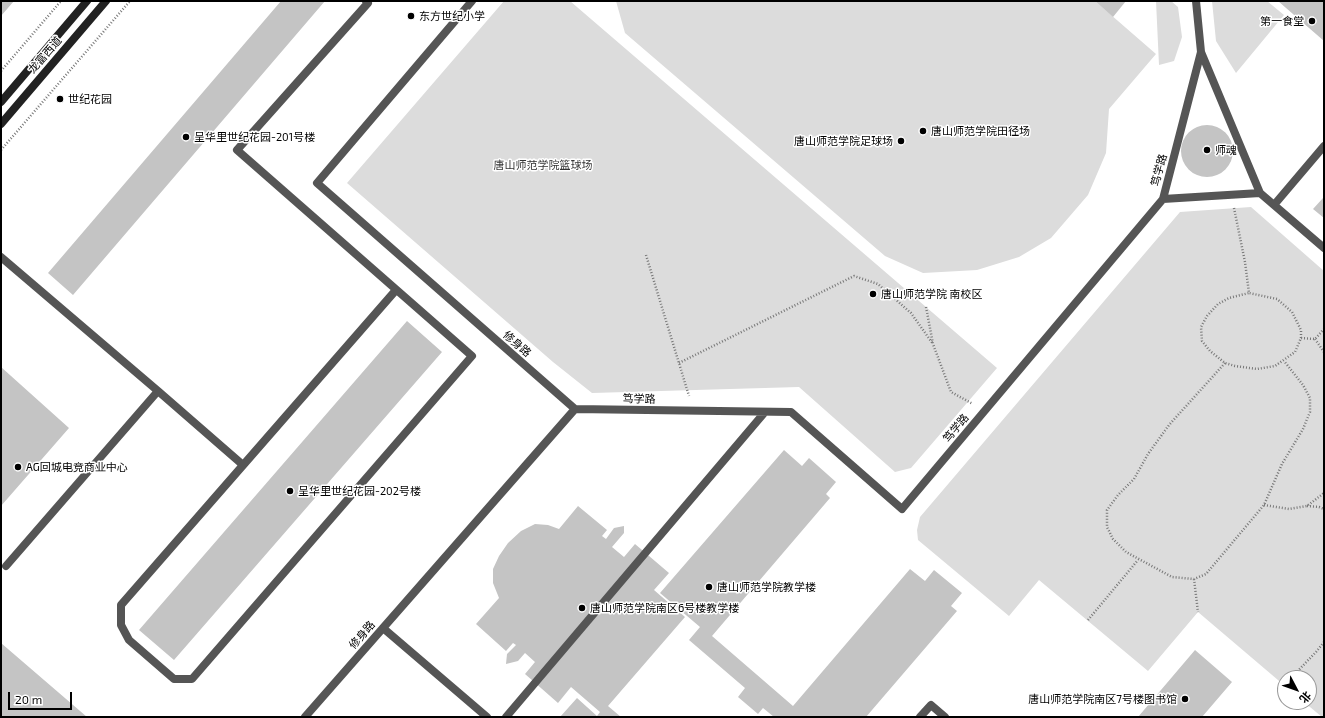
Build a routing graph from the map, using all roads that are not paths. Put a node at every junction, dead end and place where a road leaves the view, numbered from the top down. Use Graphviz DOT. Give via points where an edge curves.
graph roads {
  1 [pos="87,1"];
  2 [pos="106,1"];
  3 [pos="366,1"];
  4 [pos="472,1"];
  5 [pos="1196,1"];
  6 [pos="1201,52"];
  7 [pos="1,102"];
  8 [pos="1,124"];
  9 [pos="1324,146"];
  10 [pos="1260,192"];
  11 [pos="1163,199"];
  12 [pos="1274,205"];
  13 [pos="1324,248"];
  14 [pos="1,257"];
  15 [pos="396,290"];
  16 [pos="158,391"];
  17 [pos="575,408"];
  18 [pos="765,412"];
  19 [pos="243,465"];
  20 [pos="6,566"];
  21 [pos="383,628"];
  22 [pos="305,717"];
  23 [pos="487,717"];
  24 [pos="506,717"];
  25 [pos="920,717"];
  26 [pos="945,717"];
  1 -- 7 [label="main road, 龙富西道"];
  2 -- 8 [label="main road, 龙富西道"];
  3 -- 15 [label="lane" via="368,3 237,150"];
  4 -- 17 [label="lane, 修身路" via="317,183"];
  5 -- 6 [label="lane, 笃学路"];
  6 -- 10 [label="lane, 笃学路"];
  6 -- 11 [label="lane, 笃学路"];
  9 -- 12 [label="lane"];
  10 -- 11 [label="lane"];
  10 -- 12 [label="lane, 笃学路"];
  11 -- 18 [label="lane, 笃学路" via="902,509 791,412"];
  12 -- 13 [label="lane, 笃学路"];
  14 -- 16 [label="lane"];
  15 -- 19 [label="lane"];
  15 -- 19 [label="lane" via="472,356 192,679 174,679 129,640 122,625 121,605"];
  16 -- 19 [label="lane"];
  16 -- 20 [label="lane"];
  17 -- 18 [label="lane, 笃学路"];
  17 -- 21 [label="lane, 修身路"];
  18 -- 24 [label="lane"];
  21 -- 22 [label="lane, 修身路"];
  21 -- 23 [label="lane"];
  25 -- 26 [label="lane" via="931,705"];
}
